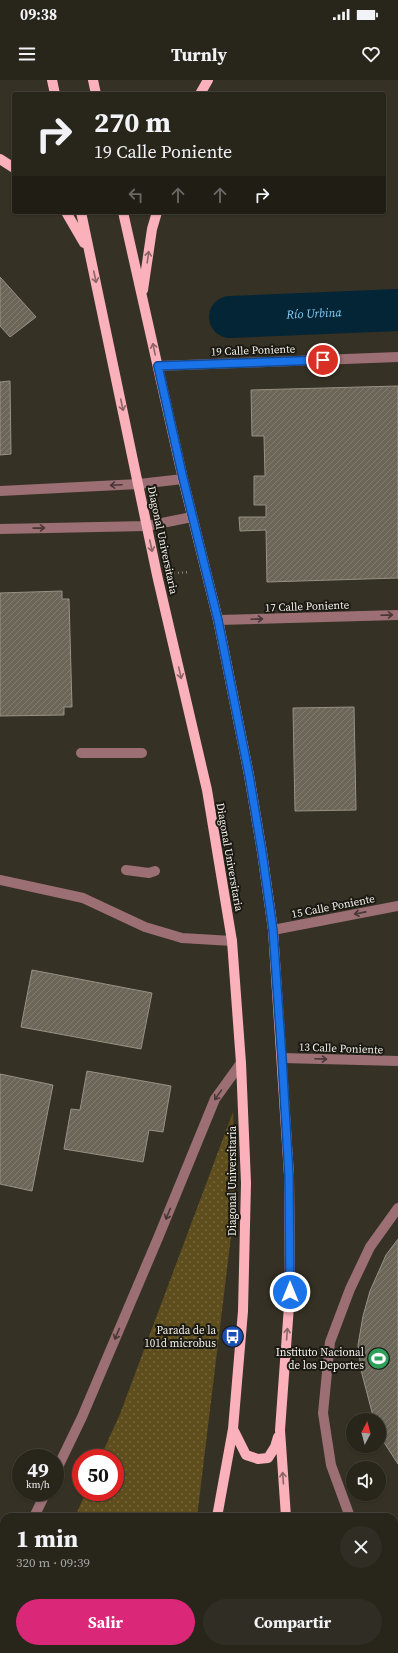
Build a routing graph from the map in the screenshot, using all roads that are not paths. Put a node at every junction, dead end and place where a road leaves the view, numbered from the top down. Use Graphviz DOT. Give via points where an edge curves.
graph roads {
  1 [pos="52,80"];
  2 [pos="93,80"];
  3 [pos="208,80"];
  4 [pos="55,92"];
  5 [pos="96,92"];
  6 [pos="201,92"];
  7 [pos="0,159"];
  8 [pos="12,167"];
  9 [pos="67,214"];
  10 [pos="81,214"];
  11 [pos="123,214"];
  12 [pos="156,214"];
  13 [pos="90,254"];
  14 [pos="142,296"];
  15 [pos="398,357"];
  16 [pos="158,366"];
  17 [pos="183,478"];
  18 [pos="139,484"];
  19 [pos="0,491"];
  20 [pos="192,517"];
  21 [pos="147,526"];
  22 [pos="0,529"];
  23 [pos="398,615"];
  24 [pos="218,620"];
  25 [pos="81,753"];
  26 [pos="142,754"];
  27 [pos="126,870"];
  28 [pos="155,871"];
  29 [pos="0,880"];
  30 [pos="398,906"];
  31 [pos="273,930"];
  32 [pos="232,941"];
  33 [pos="282,1058"];
  34 [pos="398,1061"];
  35 [pos="241,1064"];
  36 [pos="398,1208"];
  37 [pos="233,1429"];
  38 [pos="280,1430"];
  39 [pos="64,1454"];
  40 [pos="42,1501"];
  41 [pos="36,1513"];
  42 [pos="218,1513"];
  43 [pos="286,1513"];
  44 [pos="349,1513"];
  1 -- 4 [label="main road"];
  2 -- 5 [label="main road"];
  3 -- 6 [label="main road"];
  7 -- 8 [label="main road"];
  9 -- 13 [label="main road"];
  10 -- 13 [label="main road, Diagonal Universitaria"];
  11 -- 14 [label="main road"];
  14 -- 12 [label="main road, one-way"];
  13 -- 18 [label="main road, Diagonal Universitaria, one-way"];
  16 -- 14 [label="main road, one-way"];
  15 -- 16 [label="street, 19 Calle Poniente"];
  16 -- 17 [label="main road"];
  17 -- 18 [label="street"];
  17 -- 20 [label="main road"];
  18 -- 19 [label="street, one-way"];
  18 -- 21 [label="main road, Diagonal Universitaria"];
  20 -- 21 [label="street"];
  20 -- 24 [label="main road"];
  22 -- 21 [label="street, one-way"];
  21 -- 32 [label="main road, Diagonal Universitaria, one-way" via="207,790"];
  24 -- 23 [label="street, 17 Calle Poniente, one-way"];
  24 -- 31 [label="main road" via="249,775"];
  25 -- 26 [label="street"];
  27 -- 28 [label="street" via="149,873"];
  29 -- 32 [label="street" via="83,898 145,927 182,938"];
  30 -- 31 [label="street, 15 Calle Poniente, one-way"];
  31 -- 33 [label="main road"];
  32 -- 35 [label="main road, Diagonal Universitaria"];
  33 -- 34 [label="street, 13 Calle Poniente, one-way"];
  38 -- 33 [label="main road, one-way" via="290,1292 289,1175"];
  35 -- 37 [label="main road, Diagonal Universitaria" via="246,1183 243,1311"];
  35 -- 39 [label="street, one-way" via="215,1099"];
  36 -- 44 [label="street" via="370,1247 350,1289 330,1342 323,1413 331,1466"];
  37 -- 38 [label="main road" via="246,1455 258,1459 268,1458 275,1447"];
  37 -- 42 [label="main road, Diagonal Universitaria"];
  43 -- 38 [label="main road, one-way"];
  40 -- 41 [label="street"];
}
